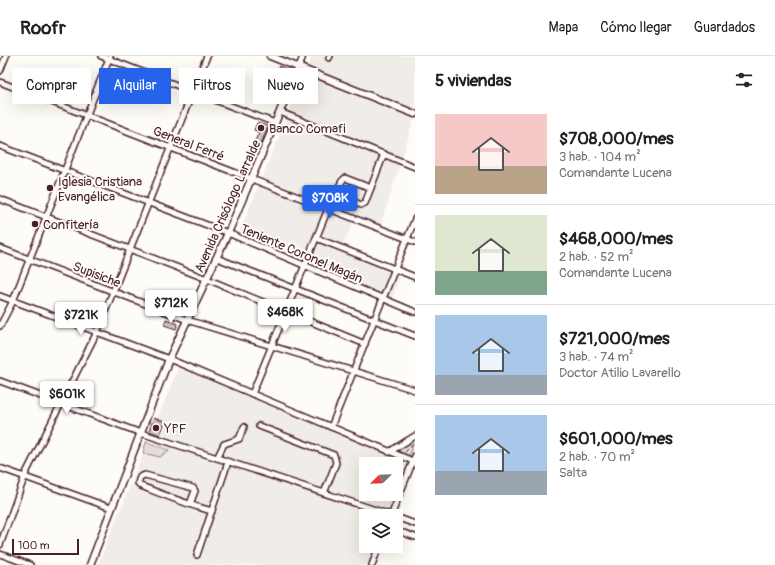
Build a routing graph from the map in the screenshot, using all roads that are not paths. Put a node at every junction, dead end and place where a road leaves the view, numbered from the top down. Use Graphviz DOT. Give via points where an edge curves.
graph roads {
  1 [pos="6,56"];
  2 [pos="102,56"];
  3 [pos="207,56"];
  4 [pos="270,56"];
  5 [pos="303,56"];
  6 [pos="109,57"];
  7 [pos="299,67"];
  8 [pos="202,68"];
  9 [pos="0,71"];
  10 [pos="0,82"];
  11 [pos="179,86"];
  12 [pos="187,104"];
  13 [pos="226,104"];
  14 [pos="280,112"];
  15 [pos="415,114"];
  16 [pos="86,115"];
  17 [pos="275,123"];
  18 [pos="0,146"];
  19 [pos="171,148"];
  20 [pos="384,154"];
  21 [pos="415,167"];
  22 [pos="65,171"];
  23 [pos="251,179"];
  24 [pos="371,188"];
  25 [pos="0,199"];
  26 [pos="148,204"];
  27 [pos="328,209"];
  28 [pos="46,217"];
  29 [pos="415,219"];
  30 [pos="228,233"];
  31 [pos="316,238"];
  32 [pos="407,239"];
  33 [pos="415,242"];
  34 [pos="0,248"];
  35 [pos="130,250"];
  36 [pos="217,258"];
  37 [pos="29,259"];
  38 [pos="303,266"];
  39 [pos="395,269"];
  40 [pos="415,277"];
  41 [pos="207,279"];
  42 [pos="294,289"];
  43 [pos="113,292"];
  44 [pos="0,296"];
  45 [pos="384,299"];
  46 [pos="13,301"];
  47 [pos="285,310"];
  48 [pos="415,312"];
  49 [pos="187,320"];
  50 [pos="375,321"];
  51 [pos="0,326"];
  52 [pos="97,332"];
  53 [pos="415,336"];
  54 [pos="365,344"];
  55 [pos="271,346"];
  56 [pos="169,358"];
  57 [pos="354,372"];
  58 [pos="0,381"];
  59 [pos="415,390"];
  60 [pos="252,394"];
  61 [pos="61,404"];
  62 [pos="259,426"];
  63 [pos="244,427"];
  64 [pos="331,427"];
  65 [pos="141,433"];
  66 [pos="415,436"];
  67 [pos="389,452"];
  68 [pos="415,456"];
  69 [pos="217,458"];
  70 [pos="228,462"];
  71 [pos="414,462"];
  72 [pos="0,468"];
  73 [pos="25,477"];
  74 [pos="324,493"];
  75 [pos="190,504"];
  76 [pos="111,508"];
  77 [pos="372,509"];
  78 [pos="396,509"];
  79 [pos="212,511"];
  80 [pos="403,520"];
  81 [pos="415,524"];
  82 [pos="404,533"];
  83 [pos="415,538"];
  84 [pos="0,544"];
  85 [pos="377,553"];
  86 [pos="0,554"];
  87 [pos="197,555"];
  88 [pos="30,565"];
  89 [pos="90,565"];
  90 [pos="372,565"];
  1 -- 9 [label="street"];
  2 -- 6 [label="street"];
  3 -- 8 [label="street"];
  4 -- 7 [label="main road"];
  5 -- 7 [label="street, Avenida Crisólogo Larralde"];
  6 -- 11 [label="street"];
  6 -- 16 [label="street"];
  7 -- 14 [label="main road, Avenida Crisólogo Larralde"];
  7 -- 15 [label="main road"];
  10 -- 16 [label="street, General Ferré"];
  12 -- 19 [label="street"];
  13 -- 17 [label="street"];
  14 -- 17 [label="main road, Avenida Crisólogo Larralde"];
  14 -- 20 [label="street"];
  16 -- 19 [label="street, General Ferré"];
  16 -- 22 [label="street"];
  17 -- 23 [label="main road, Avenida Crisólogo Larralde"];
  18 -- 22 [label="street, Teniente Coronel Magán"];
  19 -- 23 [label="street, General Ferré"];
  19 -- 26 [label="street"];
  20 -- 21 [label="street"];
  20 -- 24 [label="street"];
  22 -- 26 [label="street, Teniente Coronel Magán"];
  22 -- 28 [label="street"];
  23 -- 27 [label="street, General Ferré"];
  23 -- 30 [label="main road, Avenida Crisólogo Larralde"];
  24 -- 24 [label="street" via="365,203 361,205 339,194 337,190 345,178"];
  25 -- 28 [label="street"];
  26 -- 30 [label="street, Teniente Coronel Magán"];
  26 -- 35 [label="street"];
  27 -- 31 [label="street"];
  27 -- 32 [label="street, General Ferré"];
  28 -- 35 [label="street"];
  28 -- 37 [label="street"];
  29 -- 32 [label="street"];
  30 -- 36 [label="main road, Avenida Crisólogo Larralde"];
  30 -- 38 [label="street, Teniente Coronel Magán"];
  31 -- 38 [label="street"];
  31 -- 39 [label="street"];
  32 -- 33 [label="street, General Ferré"];
  32 -- 39 [label="street"];
  34 -- 37 [label="street, Supisiche"];
  35 -- 41 [label="street"];
  35 -- 43 [label="street"];
  36 -- 41 [label="main road, Avenida Crisólogo Larralde"];
  36 -- 42 [label="street"];
  37 -- 43 [label="street, Supisiche"];
  37 -- 46 [label="street"];
  38 -- 42 [label="street"];
  38 -- 45 [label="street, Teniente Coronel Magán"];
  39 -- 40 [label="street"];
  39 -- 45 [label="street"];
  41 -- 47 [label="street"];
  41 -- 49 [label="main road, Avenida Crisólogo Larralde"];
  42 -- 47 [label="street"];
  42 -- 50 [label="street"];
  43 -- 49 [label="street, Supisiche"];
  43 -- 52 [label="street"];
  44 -- 46 [label="street"];
  45 -- 48 [label="street, Teniente Coronel Magán"];
  45 -- 50 [label="street"];
  46 -- 51 [label="street"];
  46 -- 52 [label="street"];
  47 -- 54 [label="street"];
  47 -- 55 [label="street"];
  49 -- 55 [label="street, Supisiche"];
  49 -- 56 [label="main road, Avenida Crisólogo Larralde"];
  50 -- 53 [label="street"];
  50 -- 54 [label="street"];
  52 -- 56 [label="street"];
  52 -- 61 [label="street"];
  54 -- 57 [label="street"];
  55 -- 57 [label="street, Supisiche"];
  55 -- 60 [label="street"];
  56 -- 60 [label="street"];
  56 -- 65 [label="main road, Avenida Crisólogo Larralde"];
  57 -- 59 [label="street, Supisiche"];
  57 -- 64 [label="street"];
  58 -- 61 [label="street"];
  60 -- 64 [label="street"];
  61 -- 65 [label="street"];
  61 -- 73 [label="street"];
  62 -- 74 [label="street" via="334,455 336,463"];
  63 -- 69 [label="street" via="240,439 224,444"];
  64 -- 67 [label="street"];
  65 -- 69 [label="street"];
  65 -- 76 [label="main road, Avenida Crisólogo Larralde"];
  66 -- 67 [label="street"];
  67 -- 71 [label="street"];
  68 -- 71 [label="street"];
  69 -- 70 [label="street"];
  70 -- 74 [label="street"];
  70 -- 79 [label="street"];
  71 -- 78 [label="street"];
  72 -- 73 [label="street"];
  73 -- 76 [label="street"];
  73 -- 84 [label="street"];
  74 -- 77 [label="street"];
  75 -- 75 [label="street" via="140,486 140,477 145,475 193,488 195,491"];
  75 -- 79 [label="street"];
  76 -- 89 [label="main road, Avenida Crisólogo Larralde"];
  79 -- 87 [label="street"];
  80 -- 81 [label="street"];
  82 -- 83 [label="street"];
  85 -- 90 [label="street"];
  86 -- 88 [label="street"];
}
